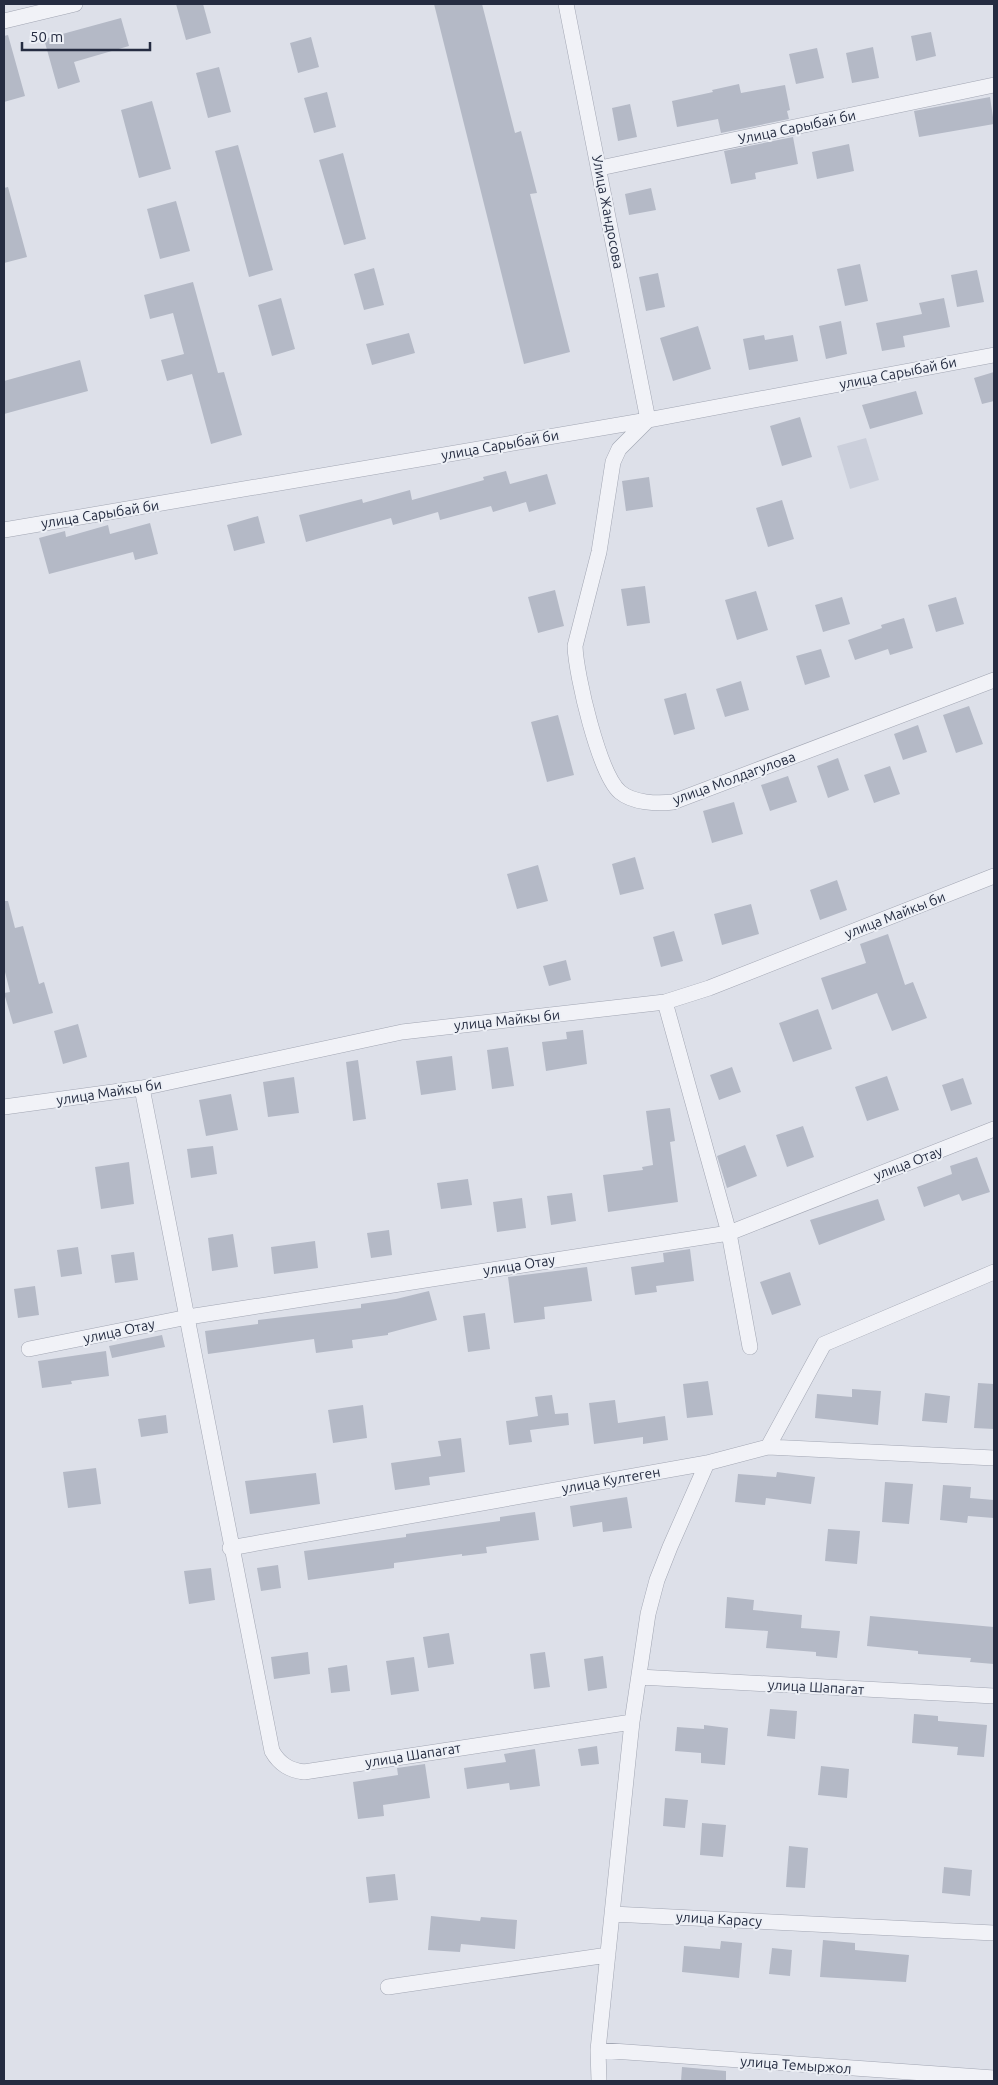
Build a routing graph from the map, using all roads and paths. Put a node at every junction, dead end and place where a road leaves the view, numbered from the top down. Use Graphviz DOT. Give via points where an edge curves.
graph roads {
  1 [pos="75,4"];
  2 [pos="566,4"];
  3 [pos="4,21"];
  4 [pos="994,85"];
  5 [pos="600,168"];
  6 [pos="994,355"];
  7 [pos="648,420"];
  8 [pos="4,530"];
  9 [pos="994,680"];
  10 [pos="994,876"];
  11 [pos="664,1002"];
  12 [pos="142,1088"];
  13 [pos="4,1107"];
  14 [pos="994,1129"];
  15 [pos="729,1233"];
  16 [pos="994,1272"];
  17 [pos="188,1316"];
  18 [pos="750,1347"];
  19 [pos="29,1349"];
  20 [pos="768,1447"];
  21 [pos="994,1458"];
  22 [pos="707,1463"];
  23 [pos="230,1548"];
  24 [pos="639,1677"];
  25 [pos="994,1696"];
  26 [pos="632,1722"];
  27 [pos="612,1914"];
  28 [pos="994,1933"];
  29 [pos="608,1955"];
  30 [pos="388,1987"];
  31 [pos="598,2050"];
  32 [pos="994,2078"];
  33 [pos="599,2081"];
  1 -- 3 [label="street"];
  2 -- 5 [label="street, Улица Жандосова"];
  4 -- 5 [label="street, Улица Сарыбай би"];
  5 -- 7 [label="street, Улица Жандосова"];
  6 -- 7 [label="street, улица Сарыбай би"];
  7 -- 8 [label="street, улица Сарыбай би"];
  7 -- 9 [label="street, улица Молдагулова" via="619,449 613,462 599,552 575,646 592,733 614,786 621,793 658,804 673,802"];
  10 -- 11 [label="street, улица Майкы би" via="709,988"];
  11 -- 12 [label="street, улица Майкы би" via="402,1032"];
  11 -- 15 [label="street"];
  12 -- 13 [label="street, улица Майкы би"];
  12 -- 17 [label="street"];
  14 -- 15 [label="street, улица Отау"];
  15 -- 17 [label="street, улица Отау"];
  15 -- 18 [label="street"];
  16 -- 20 [label="street" via="824,1344"];
  17 -- 19 [label="street, улица Отау"];
  17 -- 23 [label="street"];
  20 -- 21 [label="street, улица Култеген"];
  20 -- 22 [label="street, улица Култеген"];
  22 -- 23 [label="street, улица Култеген"];
  22 -- 24 [label="street" via="657,1580 648,1614"];
  23 -- 26 [label="street, улица Шапагат" via="272,1752 277,1760 293,1770 304,1772"];
  24 -- 25 [label="street, улица Шапагат"];
  24 -- 26 [label="street"];
  26 -- 27 [label="street"];
  27 -- 28 [label="street, улица Карасу"];
  27 -- 29 [label="street"];
  29 -- 30 [label="street"];
  29 -- 31 [label="street"];
  31 -- 32 [label="street, улица Темыржол"];
  31 -- 33 [label="street"];
}
